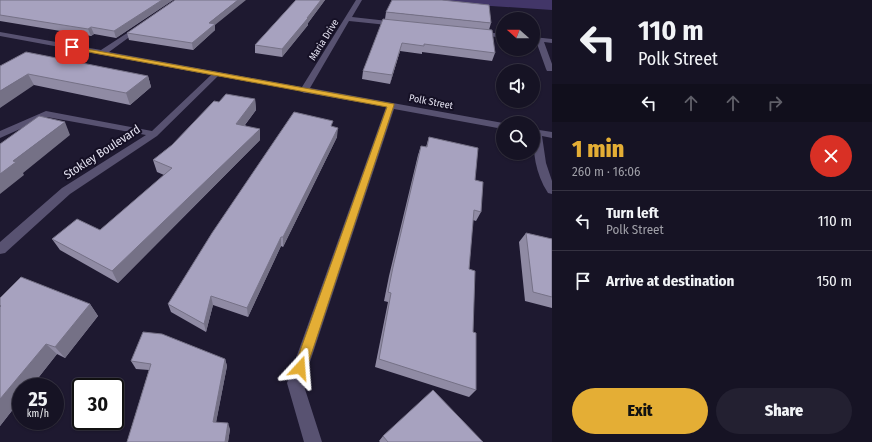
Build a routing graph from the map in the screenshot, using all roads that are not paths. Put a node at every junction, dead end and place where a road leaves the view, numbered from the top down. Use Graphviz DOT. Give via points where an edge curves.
graph roads {
  1 [pos="359,0"];
  2 [pos="349,19"];
  3 [pos="147,22"];
  4 [pos="403,25"];
  5 [pos="472,32"];
  6 [pos="0,34"];
  7 [pos="496,35"];
  8 [pos="540,40"];
  9 [pos="552,41"];
  10 [pos="540,48"];
  11 [pos="102,53"];
  12 [pos="550,69"];
  13 [pos="216,74"];
  14 [pos="304,90"];
  15 [pos="391,105"];
  16 [pos="496,125"];
  17 [pos="540,133"];
  18 [pos="154,134"];
  19 [pos="0,135"];
  20 [pos="552,135"];
  21 [pos="539,160"];
  22 [pos="552,190"];
  23 [pos="2,243"];
  24 [pos="313,442"];
  1 -- 2 [label="street, Maria Drive"];
  2 -- 4 [label="street"];
  2 -- 14 [label="street, Maria Drive"];
  3 -- 11 [label="street"];
  5 -- 7 [label="street"];
  6 -- 11 [label="street, Polk Street"];
  8 -- 9 [label="street"];
  10 -- 12 [label="street"];
  11 -- 13 [label="street, Polk Street"];
  13 -- 14 [label="street, Polk Street"];
  13 -- 18 [label="street, Stokley Boulevard"];
  14 -- 15 [label="street, Polk Street"];
  15 -- 16 [label="street, Polk Street"];
  15 -- 24 [label="street" via="295,383"];
  17 -- 20 [label="street"];
  18 -- 19 [label="street" via="46,114"];
  18 -- 23 [label="street, Stokley Boulevard" via="66,191"];
  21 -- 22 [label="street" via="545,182"];
}
